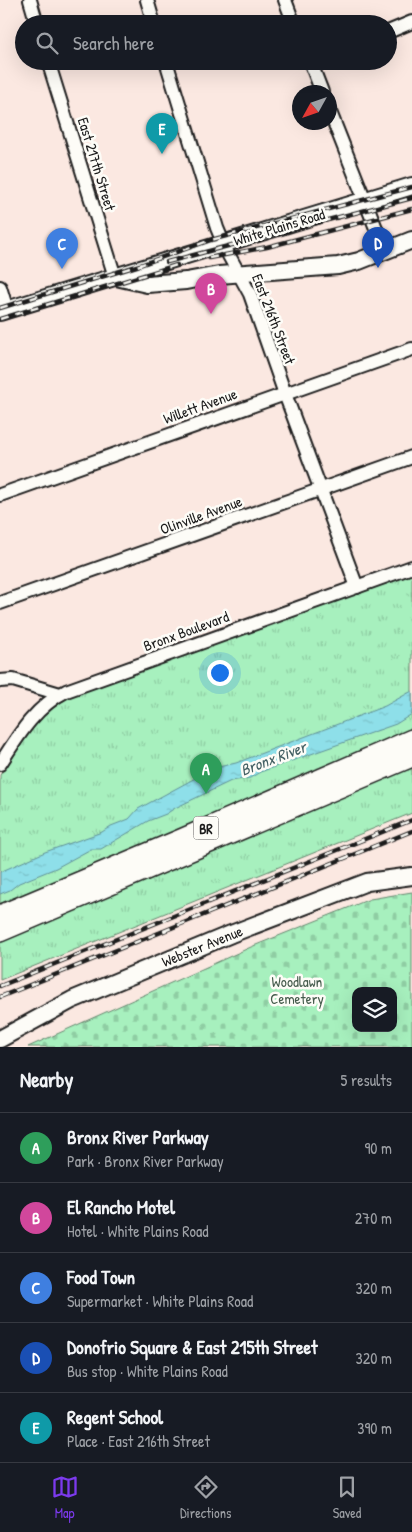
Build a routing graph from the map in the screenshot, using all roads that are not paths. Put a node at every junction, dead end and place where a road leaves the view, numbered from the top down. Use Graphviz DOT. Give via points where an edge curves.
graph roads {
  1 [pos="30,0"];
  2 [pos="147,0"];
  3 [pos="285,0"];
  4 [pos="34,15"];
  5 [pos="151,15"];
  6 [pos="291,15"];
  7 [pos="412,22"];
  8 [pos="397,28"];
  9 [pos="51,70"];
  10 [pos="169,70"];
  11 [pos="315,70"];
  12 [pos="320,85"];
  13 [pos="337,130"];
  14 [pos="412,186"];
  15 [pos="364,200"];
  16 [pos="412,240"];
  17 [pos="223,244"];
  18 [pos="385,252"];
  19 [pos="145,268"];
  20 [pos="240,274"];
  21 [pos="219,275"];
  22 [pos="115,277"];
  23 [pos="0,287"];
  24 [pos="4,311"];
  25 [pos="412,348"];
  26 [pos="285,394"];
  27 [pos="412,457"];
  28 [pos="322,489"];
  29 [pos="0,495"];
  30 [pos="412,567"];
  31 [pos="357,587"];
  32 [pos="0,603"];
  33 [pos="1,677"];
  34 [pos="60,694"];
  35 [pos="412,739"];
  36 [pos="412,757"];
  37 [pos="0,764"];
  38 [pos="412,876"];
  39 [pos="0,915"];
  40 [pos="0,932"];
  41 [pos="0,1039"];
  1 -- 4 [label="street"];
  2 -- 5 [label="street"];
  3 -- 6 [label="street"];
  7 -- 8 [label="street"];
  9 -- 22 [label="street, East 217th Street"];
  10 -- 17 [label="street, East 216th Street"];
  11 -- 12 [label="street"];
  13 -- 15 [label="street"];
  14 -- 15 [label="main road, White Plains Road"];
  15 -- 17 [label="main road, White Plains Road"];
  15 -- 18 [label="street"];
  16 -- 18 [label="main road, White Plains Road"];
  17 -- 19 [label="main road, White Plains Road"];
  17 -- 20 [label="street, East 216th Street"];
  18 -- 20 [label="main road, White Plains Road" via="348,265"];
  19 -- 21 [label="main road, White Plains Road"];
  19 -- 22 [label="main road, White Plains Road"];
  20 -- 21 [label="main road, White Plains Road"];
  20 -- 26 [label="street, East 216th Street"];
  21 -- 22 [label="main road, White Plains Road" via="147,284"];
  22 -- 24 [label="main road, White Plains Road"];
  23 -- 24 [label="street"];
  25 -- 26 [label="street, Willett Avenue"];
  26 -- 28 [label="street, East 216th Street"];
  26 -- 29 [label="street, Willett Avenue"];
  27 -- 28 [label="street, Olinville Avenue"];
  28 -- 31 [label="street, East 216th Street"];
  28 -- 32 [label="street, Olinville Avenue"];
  30 -- 31 [label="street, Bronx Boulevard"];
  31 -- 34 [label="street, Bronx Boulevard"];
  33 -- 34 [label="street"];
  34 -- 37 [label="street, Bronx Boulevard" via="31,718"];
  35 -- 39 [label="highway, BR"];
  36 -- 40 [label="highway, BR"];
  38 -- 41 [label="main road, Webster Avenue" via="367,882 231,934 72,1000"];
}
